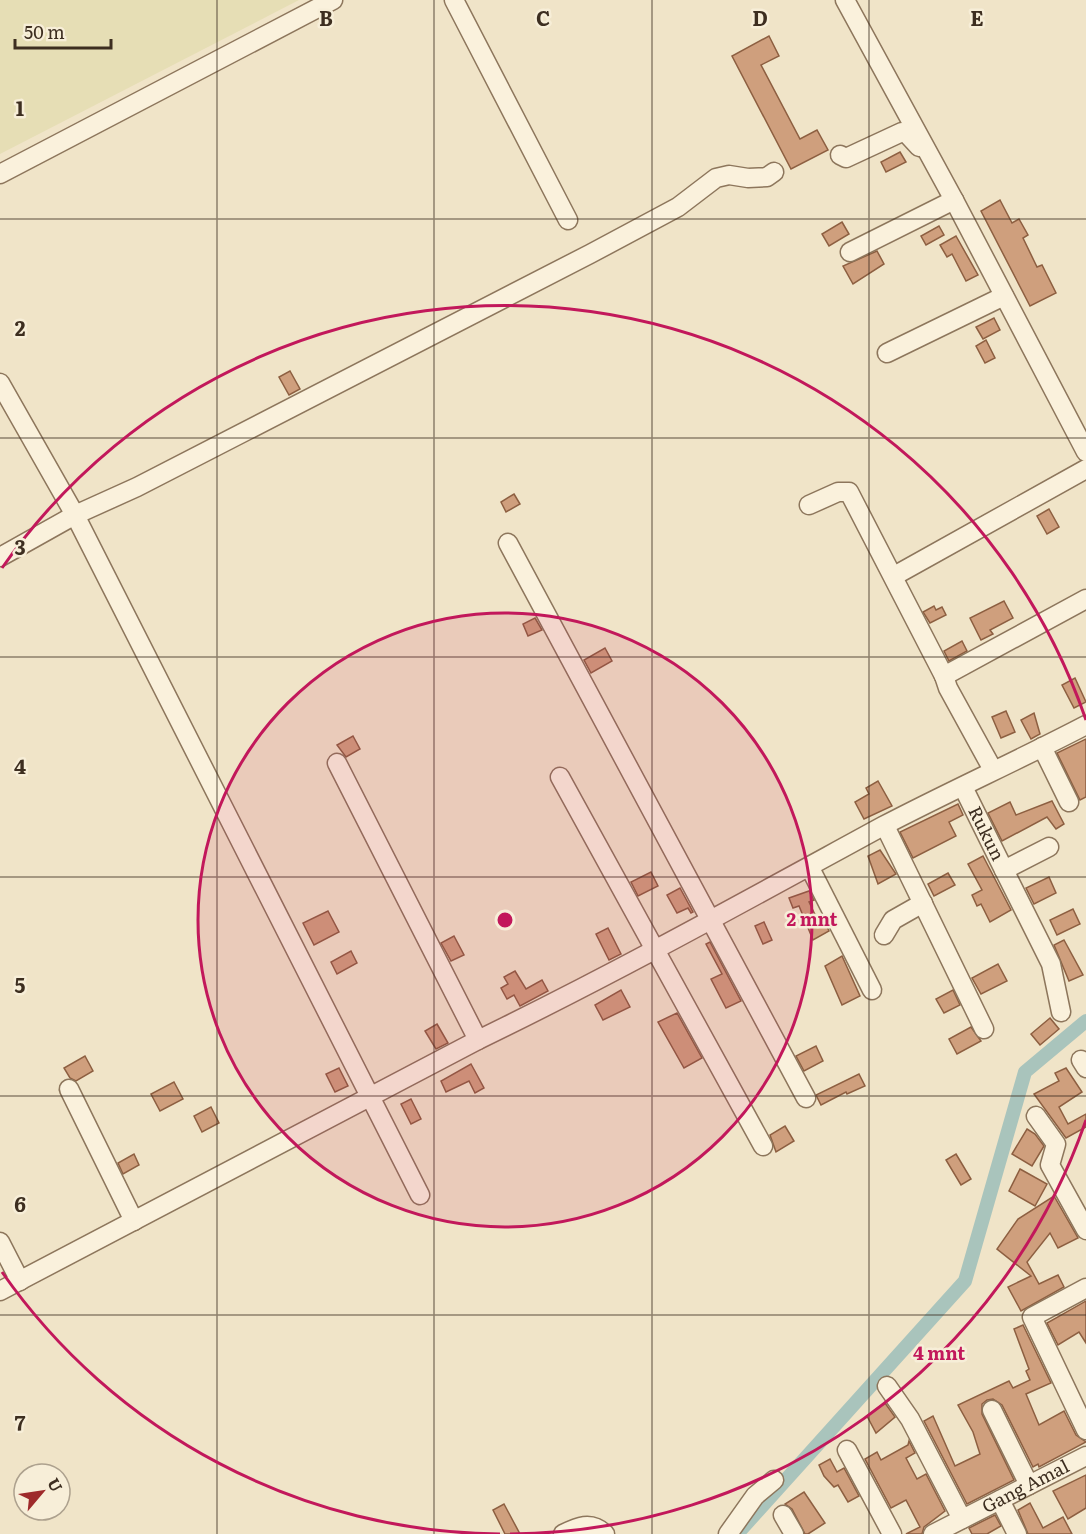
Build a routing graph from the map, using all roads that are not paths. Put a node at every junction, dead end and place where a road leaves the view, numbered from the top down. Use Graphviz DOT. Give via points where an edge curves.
graph roads {
  1 [pos="333,0"];
  2 [pos="454,0"];
  3 [pos="845,0"];
  4 [pos="929,154"];
  5 [pos="840,155"];
  6 [pos="774,172"];
  7 [pos="0,174"];
  8 [pos="954,200"];
  9 [pos="568,220"];
  10 [pos="850,252"];
  11 [pos="1004,296"];
  12 [pos="887,352"];
  13 [pos="0,383"];
  14 [pos="1086,452"];
  15 [pos="1086,469"];
  16 [pos="809,505"];
  17 [pos="75,515"];
  18 [pos="508,543"];
  19 [pos="0,557"];
  20 [pos="894,576"];
  21 [pos="1086,599"];
  22 [pos="944,676"];
  23 [pos="1086,725"];
  24 [pos="1042,747"];
  25 [pos="337,763"];
  26 [pos="993,770"];
  27 [pos="560,777"];
  28 [pos="963,787"];
  29 [pos="1069,802"];
  30 [pos="885,826"];
  31 [pos="1049,847"];
  32 [pos="810,868"];
  33 [pos="1004,870"];
  34 [pos="923,903"];
  35 [pos="712,921"];
  36 [pos="884,935"];
  37 [pos="653,950"];
  38 [pos="872,990"];
  39 [pos="1061,1012"];
  40 [pos="984,1029"];
  41 [pos="478,1040"];
  42 [pos="69,1089"];
  43 [pos="806,1098"];
  44 [pos="370,1099"];
  45 [pos="1036,1116"];
  46 [pos="763,1146"];
  47 [pos="420,1195"];
  48 [pos="134,1221"];
  49 [pos="1086,1230"];
  50 [pos="0,1242"];
  51 [pos="20,1281"];
  52 [pos="1086,1288"];
  53 [pos="0,1292"];
  54 [pos="887,1386"];
  55 [pos="992,1410"];
  56 [pos="1086,1430"];
  57 [pos="847,1450"];
  58 [pos="1086,1456"];
  59 [pos="774,1480"];
  60 [pos="1029,1485"];
  61 [pos="1000,1500"];
  62 [pos="783,1515"];
  63 [pos="962,1519"];
  64 [pos="563,1534"];
  65 [pos="604,1534"];
  66 [pos="728,1534"];
  67 [pos="794,1534"];
  68 [pos="892,1534"];
  69 [pos="933,1534"];
  70 [pos="1017,1534"];
  1 -- 7 [label="street"];
  2 -- 9 [label="street"];
  3 -- 4 [label="street"];
  4 -- 5 [label="street" via="924,154 902,132 846,158"];
  4 -- 8 [label="street"];
  6 -- 17 [label="street" via="766,177 720,176 678,207 590,254 137,487"];
  8 -- 10 [label="street"];
  8 -- 11 [label="street"];
  11 -- 12 [label="street"];
  11 -- 14 [label="street"];
  13 -- 17 [label="street"];
  15 -- 20 [label="street"];
  16 -- 20 [label="street" via="838,492 849,492"];
  17 -- 19 [label="street"];
  17 -- 44 [label="street"];
  18 -- 35 [label="street"];
  20 -- 22 [label="street"];
  21 -- 22 [label="street"];
  22 -- 26 [label="street"];
  23 -- 24 [label="street"];
  24 -- 26 [label="street"];
  24 -- 29 [label="street"];
  25 -- 41 [label="street"];
  26 -- 28 [label="street"];
  27 -- 37 [label="street"];
  28 -- 30 [label="street"];
  28 -- 33 [label="street, Rukun"];
  30 -- 32 [label="street"];
  30 -- 34 [label="street"];
  31 -- 33 [label="street, Rukun"];
  32 -- 35 [label="street"];
  32 -- 38 [label="street"];
  33 -- 39 [label="street" via="1051,964"];
  34 -- 36 [label="street" via="893,920"];
  34 -- 40 [label="street"];
  35 -- 37 [label="street"];
  35 -- 43 [label="street"];
  37 -- 41 [label="street"];
  37 -- 46 [label="street"];
  41 -- 44 [label="street"];
  42 -- 48 [label="street"];
  44 -- 47 [label="street"];
  44 -- 48 [label="street"];
  45 -- 49 [label="street" via="1056,1144 1050,1165"];
  48 -- 51 [label="street"];
  50 -- 51 [label="street"];
  51 -- 53 [label="street"];
  52 -- 56 [label="street" via="1032,1317"];
  54 -- 63 [label="street" via="910,1419"];
  55 -- 60 [label="street"];
  57 -- 68 [label="street"];
  58 -- 60 [label="street, Gang Amal"];
  59 -- 66 [label="street" via="755,1496"];
  60 -- 61 [label="street, Gang Amal"];
  61 -- 63 [label="street, Gang Amal"];
  61 -- 70 [label="street"];
  62 -- 67 [label="street"];
  63 -- 69 [label="street, Gang Amal"];
  64 -- 65 [label="street" via="582,1524"];
}
